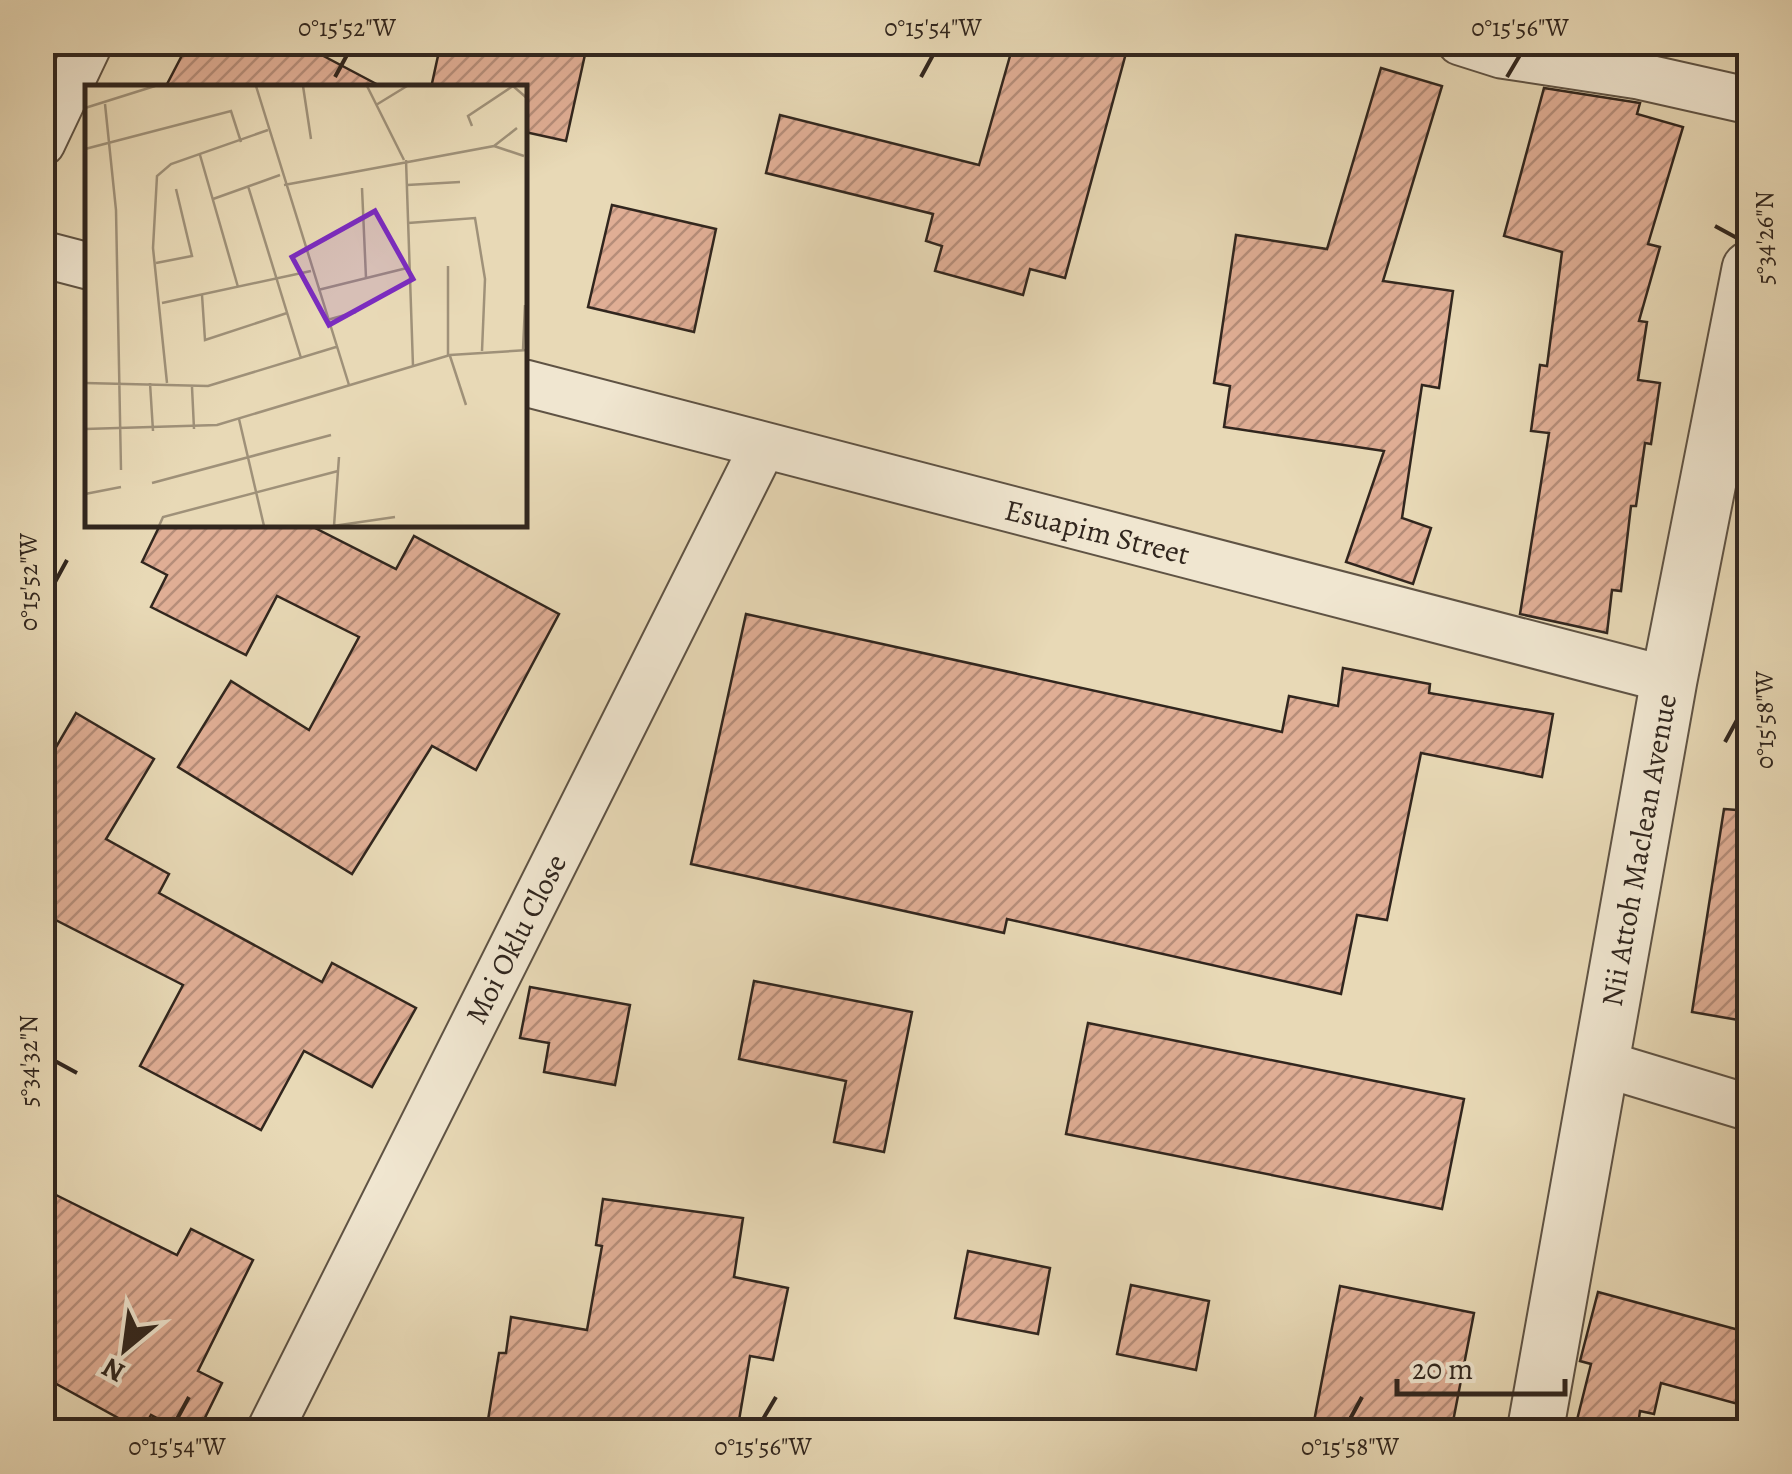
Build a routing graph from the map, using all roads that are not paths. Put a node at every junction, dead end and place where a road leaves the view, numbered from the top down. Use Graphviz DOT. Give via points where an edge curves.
graph roads {
  1 [pos="90,42"];
  2 [pos="1460,42"];
  3 [pos="1750,100"];
  4 [pos="42,143"];
  5 [pos="42,254"];
  6 [pos="85,265"];
  7 [pos="1750,269"];
  8 [pos="528,383"];
  9 [pos="763,446"];
  10 [pos="1670,680"];
  11 [pos="1602,1063"];
  12 [pos="1750,1108"];
  13 [pos="269,1432"];
  14 [pos="1535,1432"];
  1 -- 4 [label="street"];
  2 -- 3 [label="street"];
  5 -- 6 [label="street"];
  7 -- 10 [label="street, Nii Attoh Maclean Avenue"];
  8 -- 9 [label="street, Esuapim Street"];
  9 -- 10 [label="street, Esuapim Street"];
  9 -- 13 [label="street, Moi Oklu Close"];
  10 -- 11 [label="street, Nii Attoh Maclean Avenue"];
  11 -- 12 [label="street"];
  11 -- 14 [label="street, Nii Attoh Maclean Avenue"];
}
